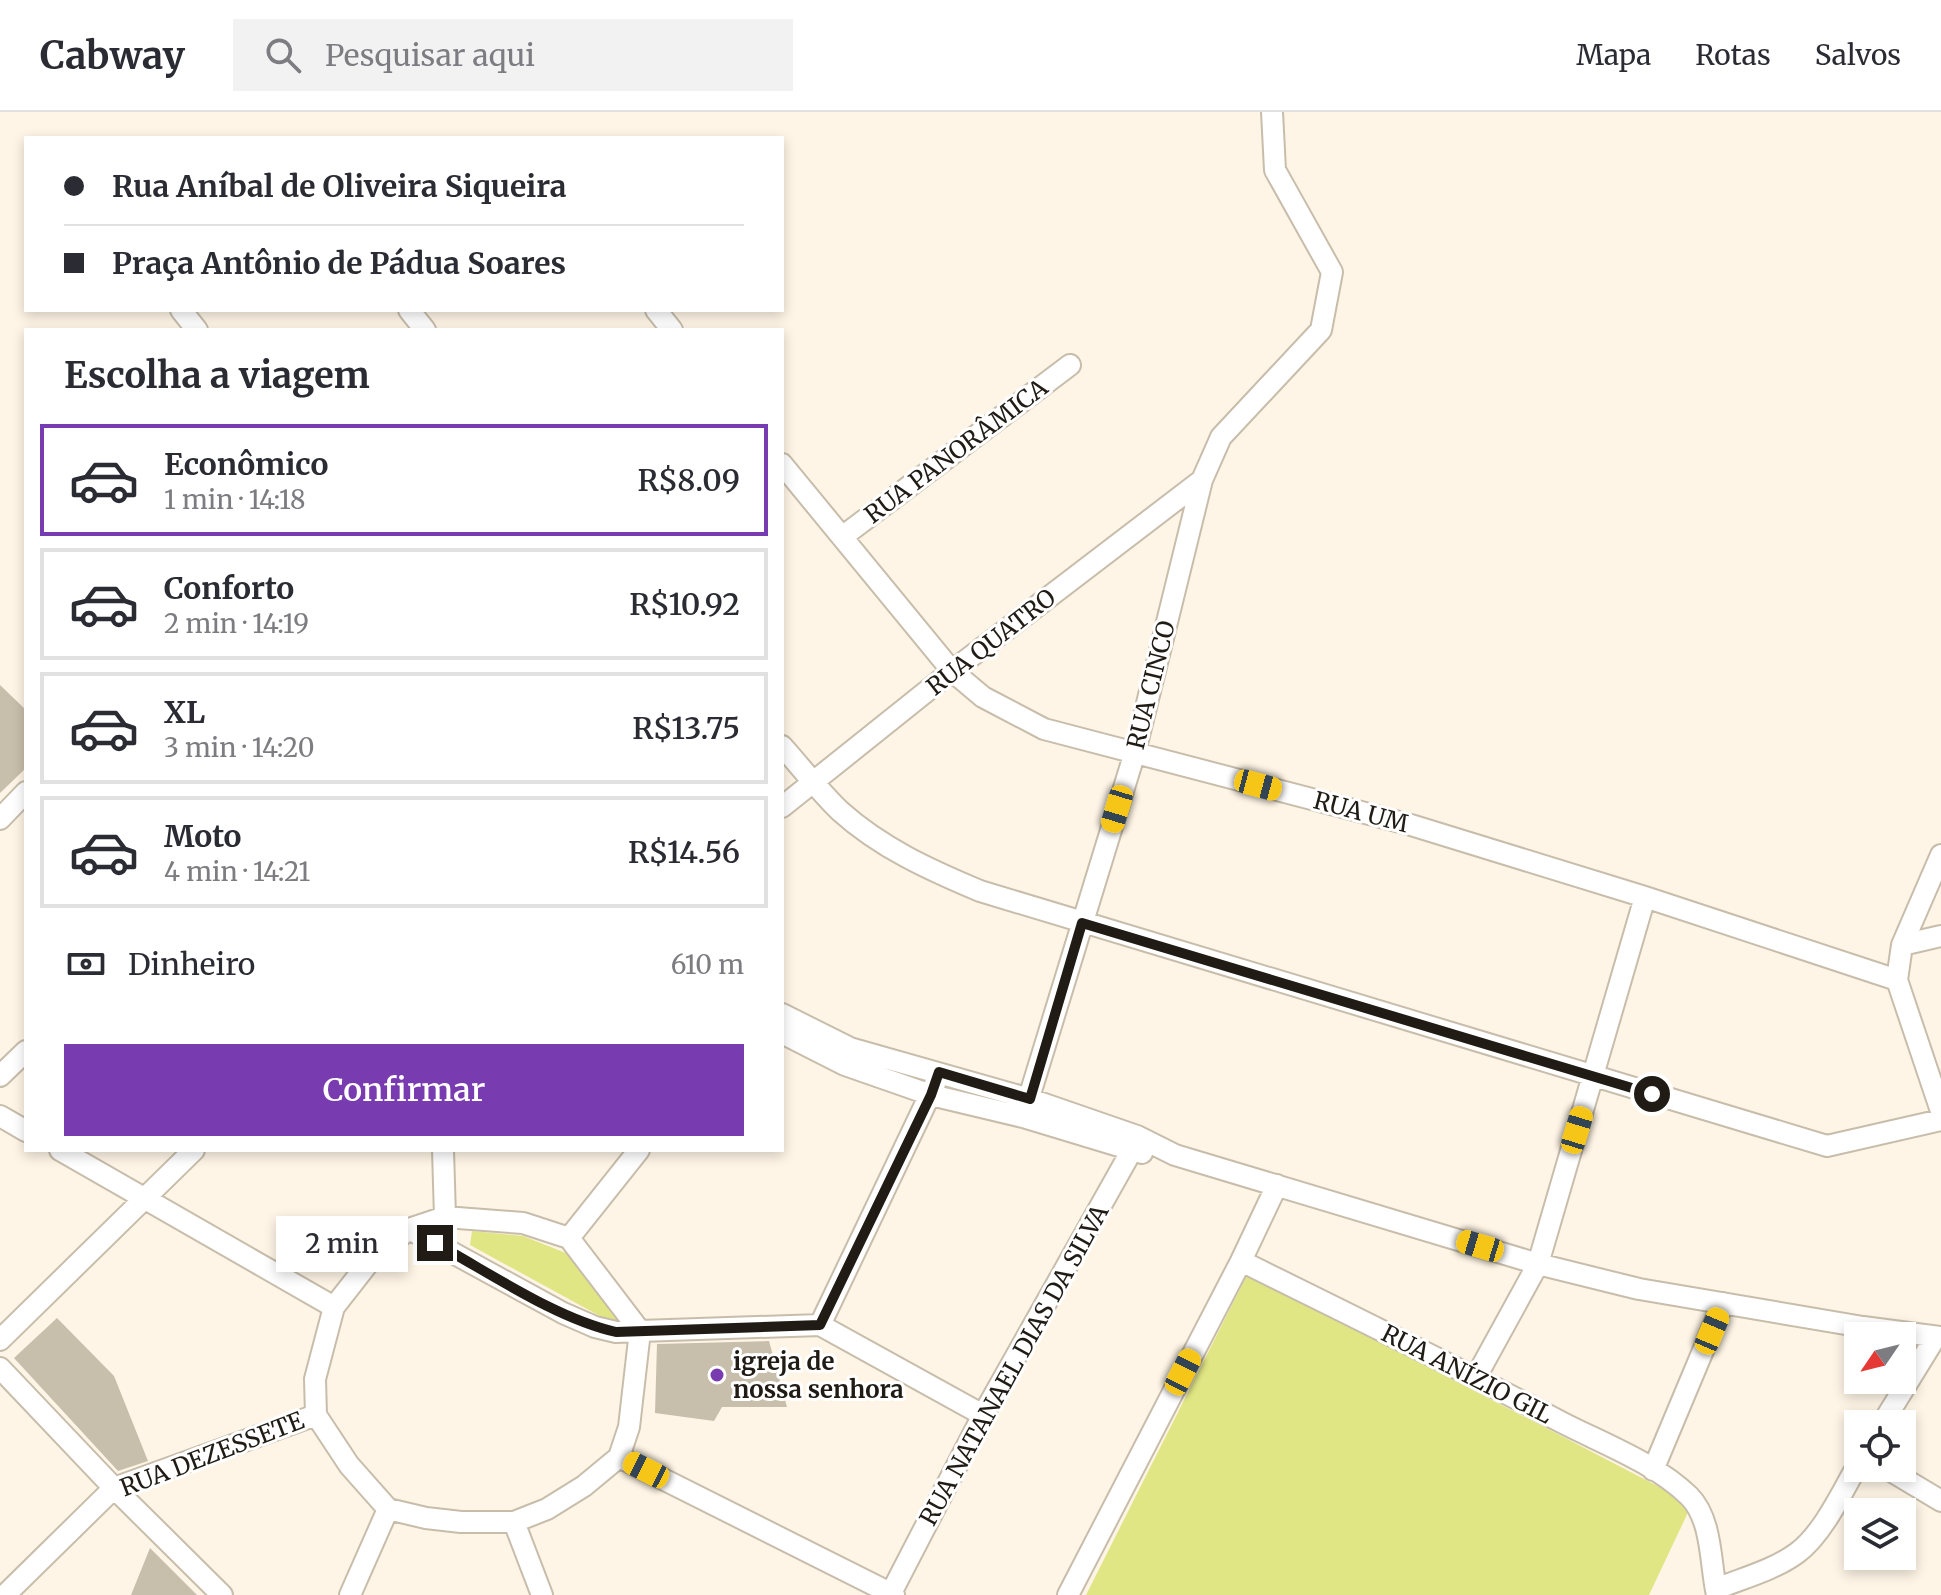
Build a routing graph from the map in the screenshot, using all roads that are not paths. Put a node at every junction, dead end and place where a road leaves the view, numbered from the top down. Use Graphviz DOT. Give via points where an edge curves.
graph roads {
  1 [pos="1272,112"];
  2 [pos="183,312"];
  3 [pos="411,312"];
  4 [pos="658,312"];
  5 [pos="195,328"];
  6 [pos="423,328"];
  7 [pos="670,328"];
  8 [pos="1070,365"];
  9 [pos="784,466"];
  10 [pos="1202,480"];
  11 [pos="842,537"];
  12 [pos="952,671"];
  13 [pos="784,748"];
  14 [pos="1135,752"];
  15 [pos="814,781"];
  16 [pos="24,794"];
  17 [pos="784,805"];
  18 [pos="0,819"];
  19 [pos="1941,855"];
  20 [pos="1645,897"];
  21 [pos="1082,923"];
  22 [pos="1941,936"];
  23 [pos="1902,945"];
  24 [pos="1897,980"];
  25 [pos="784,1015"];
  26 [pos="784,1034"];
  27 [pos="24,1053"];
  28 [pos="939,1072"];
  29 [pos="0,1076"];
  30 [pos="1593,1076"];
  31 [pos="931,1095"];
  32 [pos="1026,1108"];
  33 [pos="1941,1111"];
  34 [pos="0,1116"];
  35 [pos="1941,1120"];
  36 [pos="24,1130"];
  37 [pos="1134,1143"];
  38 [pos="64,1152"];
  39 [pos="192,1152"];
  40 [pos="443,1152"];
  41 [pos="637,1152"];
  42 [pos="1277,1185"];
  43 [pos="144,1198"];
  44 [pos="445,1217"];
  45 [pos="409,1229"];
  46 [pos="569,1238"];
  47 [pos="1241,1261"];
  48 [pos="1538,1264"];
  49 [pos="1723,1303"];
  50 [pos="334,1307"];
  51 [pos="820,1325"];
  52 [pos="640,1331"];
  53 [pos="1938,1337"];
  54 [pos="0,1340"];
  55 [pos="0,1368"];
  56 [pos="1476,1377"];
  57 [pos="1891,1410"];
  58 [pos="316,1415"];
  59 [pos="983,1415"];
  60 [pos="619,1457"];
  61 [pos="1653,1470"];
  62 [pos="1848,1482"];
  63 [pos="1909,1482"];
  64 [pos="114,1488"];
  65 [pos="1941,1501"];
  66 [pos="388,1509"];
  67 [pos="514,1522"];
  68 [pos="4,1592"];
  69 [pos="1717,1592"];
  70 [pos="222,1595"];
  71 [pos="350,1595"];
  72 [pos="542,1595"];
  73 [pos="892,1595"];
  74 [pos="1068,1595"];
  1 -- 10 [label="street, RUA CINCO" via="1275,170 1332,272 1321,330 1221,437"];
  2 -- 5 [label="street"];
  3 -- 6 [label="street"];
  4 -- 7 [label="street"];
  8 -- 11 [label="street, RUA PANORÂMICA"];
  9 -- 11 [label="street, RUA UM"];
  10 -- 12 [label="street, RUA QUATRO"];
  10 -- 14 [label="street, RUA CINCO"];
  11 -- 12 [label="street, RUA UM"];
  12 -- 14 [label="street, RUA UM" via="983,697 1044,729"];
  12 -- 15 [label="street, RUA QUATRO"];
  13 -- 15 [label="street"];
  14 -- 20 [label="street, RUA UM" via="1411,825"];
  14 -- 21 [label="street, RUA CINCO"];
  15 -- 17 [label="street, RUA QUATRO"];
  15 -- 21 [label="street" via="871,836 922,866 980,891"];
  16 -- 18 [label="street"];
  19 -- 23 [label="street"];
  20 -- 24 [label="street, RUA UM"];
  20 -- 30 [label="street"];
  21 -- 30 [label="street"];
  21 -- 32 [label="street, RUA CINCO"];
  22 -- 23 [label="street"];
  23 -- 24 [label="street"];
  24 -- 33 [label="street"];
  25 -- 28 [label="street" via="850,1048"];
  26 -- 31 [label="street" via="845,1065"];
  27 -- 29 [label="street"];
  28 -- 31 [label="street"];
  28 -- 32 [label="street"];
  30 -- 35 [label="street" via="1827,1146"];
  30 -- 48 [label="street"];
  31 -- 32 [label="street"];
  31 -- 51 [label="street"];
  32 -- 37 [label="street"];
  34 -- 36 [label="street"];
  37 -- 42 [label="street" via="1157,1157 1175,1155"];
  37 -- 59 [label="street, RUA NATANAEL DIAS DA SILVA"];
  38 -- 43 [label="street"];
  39 -- 43 [label="street"];
  40 -- 44 [label="street"];
  41 -- 46 [label="street"];
  42 -- 47 [label="street"];
  42 -- 48 [label="street"];
  43 -- 50 [label="street"];
  43 -- 54 [label="street"];
  44 -- 45 [label="street"];
  44 -- 46 [label="street" via="523,1223"];
  45 -- 50 [label="street" via="370,1261"];
  45 -- 52 [label="street" via="584,1323 616,1332"];
  46 -- 52 [label="street"];
  47 -- 56 [label="street, RUA ANÍZIO GIL"];
  47 -- 74 [label="street"];
  48 -- 49 [label="street"];
  48 -- 56 [label="street"];
  49 -- 53 [label="street"];
  49 -- 61 [label="street"];
  50 -- 58 [label="street" via="315,1379"];
  51 -- 52 [label="street"];
  51 -- 59 [label="street"];
  52 -- 60 [label="street" via="629,1427"];
  53 -- 57 [label="street"];
  55 -- 64 [label="street"];
  56 -- 61 [label="street, RUA ANÍZIO GIL"];
  58 -- 64 [label="street, RUA DEZESSETE"];
  58 -- 66 [label="street" via="349,1465"];
  59 -- 73 [label="street, RUA NATANAEL DIAS DA SILVA"];
  60 -- 67 [label="street" via="547,1509"];
  60 -- 73 [label="street"];
  61 -- 69 [label="street, RUA ANÍZIO GIL" via="1696,1505 1706,1529"];
  62 -- 69 [label="street" via="1800,1551"];
  63 -- 65 [label="street"];
  64 -- 68 [label="street, RUA DEZESSETE"];
  64 -- 70 [label="street"];
  66 -- 67 [label="street" via="461,1522"];
  66 -- 71 [label="street"];
  67 -- 72 [label="street"];
}
